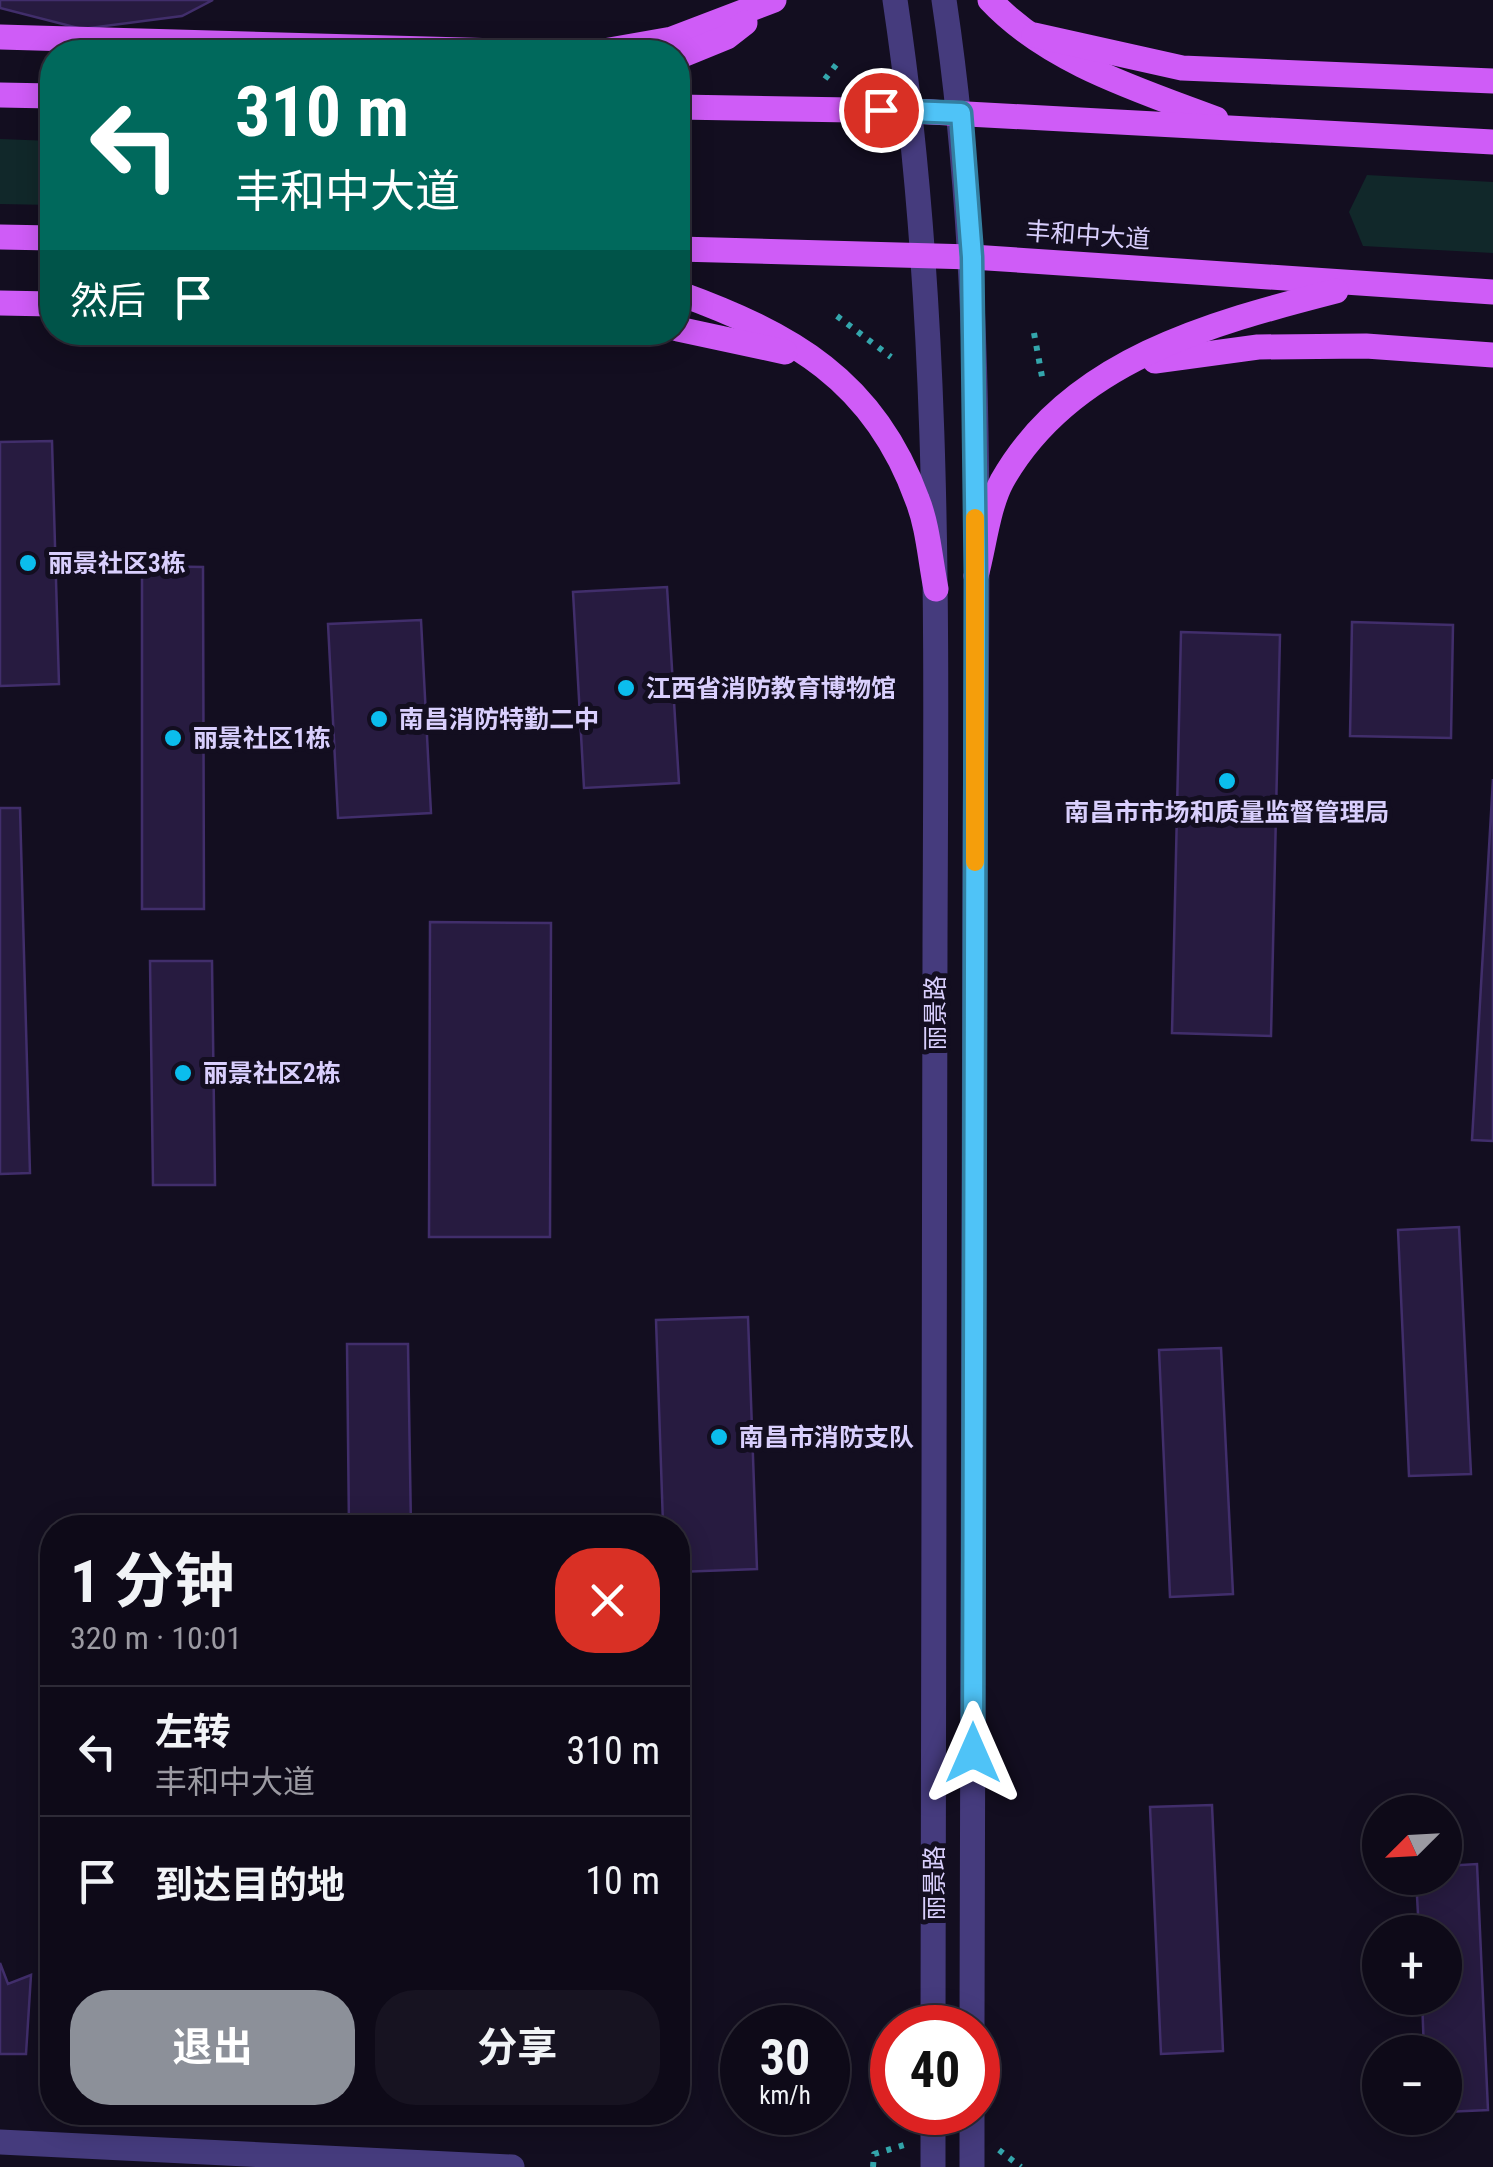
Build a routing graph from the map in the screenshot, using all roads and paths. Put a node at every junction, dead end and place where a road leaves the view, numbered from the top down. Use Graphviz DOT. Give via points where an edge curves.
graph roads {
  1 [pos="776,0"];
  2 [pos="895,0"];
  3 [pos="944,0"];
  4 [pos="990,0"];
  5 [pos="1034,35"];
  6 [pos="0,38"];
  7 [pos="76,40"];
  8 [pos="666,40"];
  9 [pos="690,52"];
  10 [pos="839,60"];
  11 [pos="1493,81"];
  12 [pos="819,88"];
  13 [pos="0,95"];
  14 [pos="40,96"];
  15 [pos="690,106"];
  16 [pos="912,111"];
  17 [pos="961,113"];
  18 [pos="1240,128"];
  19 [pos="1493,142"];
  20 [pos="0,237"];
  21 [pos="40,238"];
  22 [pos="690,250"];
  23 [pos="922,254"];
  24 [pos="972,257"];
  25 [pos="1357,285"];
  26 [pos="1493,292"];
  27 [pos="690,297"];
  28 [pos="0,303"];
  29 [pos="40,304"];
  30 [pos="838,316"];
  31 [pos="690,331"];
  32 [pos="1034,333"];
  33 [pos="1493,354"];
  34 [pos="891,358"];
  35 [pos="818,361"];
  36 [pos="1120,365"];
  37 [pos="1043,382"];
  38 [pos="976,576"];
  39 [pos="936,588"];
  40 [pos="933,2005"];
  41 [pos="972,2005"];
  42 [pos="933,2135"];
  43 [pos="972,2135"];
  44 [pos="0,2142"];
  45 [pos="904,2145"];
  46 [pos="998,2150"];
  47 [pos="512,2167"];
  48 [pos="873,2167"];
  49 [pos="933,2167"];
  50 [pos="972,2167"];
  51 [pos="1022,2167"];
  1 -- 8 [label="main road"];
  1 -- 9 [label="main road" via="727,36"];
  2 -- 16 [label="street, 丽景路"];
  3 -- 17 [label="street, 丽景路"];
  4 -- 5 [label="main road"];
  5 -- 11 [label="main road" via="1182,68"];
  5 -- 18 [label="main road" via="1120,83"];
  6 -- 7 [label="main road"];
  10 -- 12 [label="path"];
  13 -- 14 [label="main road"];
  15 -- 16 [label="main road"];
  16 -- 17 [label="main road"];
  16 -- 23 [label="street, 丽景路"];
  17 -- 18 [label="main road"];
  17 -- 24 [label="street, 丽景路"];
  18 -- 19 [label="main road"];
  20 -- 21 [label="main road"];
  22 -- 23 [label="main road, 丰和中大道"];
  23 -- 24 [label="main road, 丰和中大道"];
  23 -- 39 [label="street, 丽景路"];
  24 -- 25 [label="main road, 丰和中大道"];
  24 -- 38 [label="street, 丽景路"];
  25 -- 26 [label="main road, 丰和中大道"];
  25 -- 36 [label="main road" via="1278,306"];
  27 -- 35 [label="main road" via="745,318"];
  28 -- 29 [label="main road"];
  30 -- 34 [label="path"];
  31 -- 35 [label="main road"];
  32 -- 37 [label="path"];
  33 -- 36 [label="main road" via="1258,347"];
  35 -- 39 [label="main road" via="867,404 897,449 919,502"];
  36 -- 38 [label="main road" via="1080,390 1035,434 1000,484"];
  38 -- 41 [label="street, 丽景路"];
  39 -- 40 [label="street, 丽景路"];
  42 -- 49 [label="street"];
  43 -- 50 [label="street"];
  44 -- 47 [label="street"];
  45 -- 48 [label="path" via="874,2154"];
  46 -- 51 [label="path"];
}
